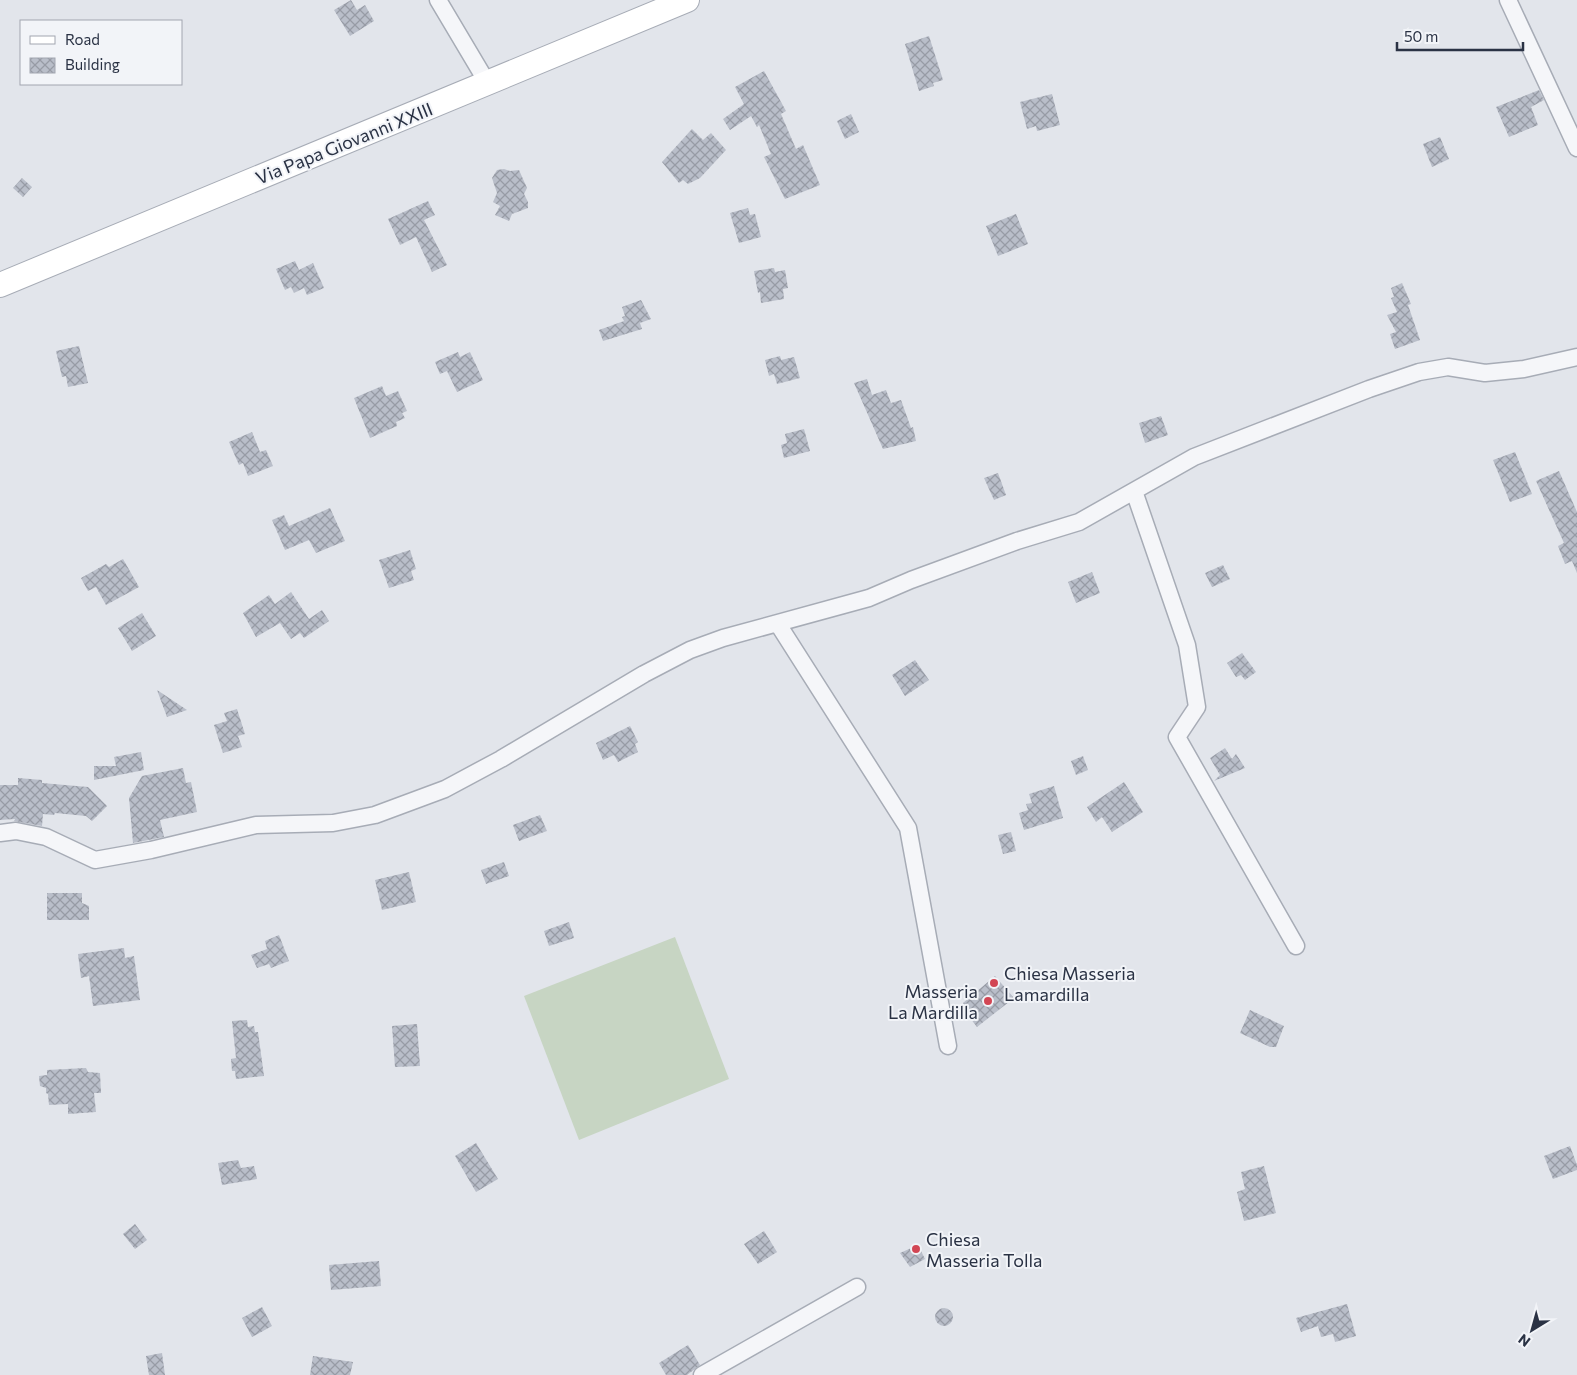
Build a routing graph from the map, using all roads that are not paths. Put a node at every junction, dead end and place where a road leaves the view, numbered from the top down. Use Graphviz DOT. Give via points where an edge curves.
graph roads {
  1 [pos="438,0"];
  2 [pos="687,0"];
  3 [pos="1508,0"];
  4 [pos="488,84"];
  5 [pos="1577,148"];
  6 [pos="0,285"];
  7 [pos="1577,357"];
  8 [pos="1134,491"];
  9 [pos="778,624"];
  10 [pos="0,833"];
  11 [pos="1296,946"];
  12 [pos="948,1046"];
  13 [pos="858,1288"];
  14 [pos="702,1375"];
  1 -- 4 [label="street"];
  2 -- 4 [label="main road, Via Papa Giovanni XXIII"];
  3 -- 5 [label="street"];
  4 -- 6 [label="main road, Via Papa Giovanni XXIII"];
  7 -- 8 [label="street" via="1524,369 1485,373 1448,367 1419,372 1369,388 1212,450"];
  8 -- 9 [label="street" via="1079,522 1000,547 869,598"];
  8 -- 11 [label="street" via="1187,645 1197,707 1177,736"];
  9 -- 10 [label="street" via="690,650 445,789 375,815 333,823 256,825 94,860 46,837 16,831"];
  9 -- 12 [label="street" via="908,828"];
  13 -- 14 [label="street"];
}
